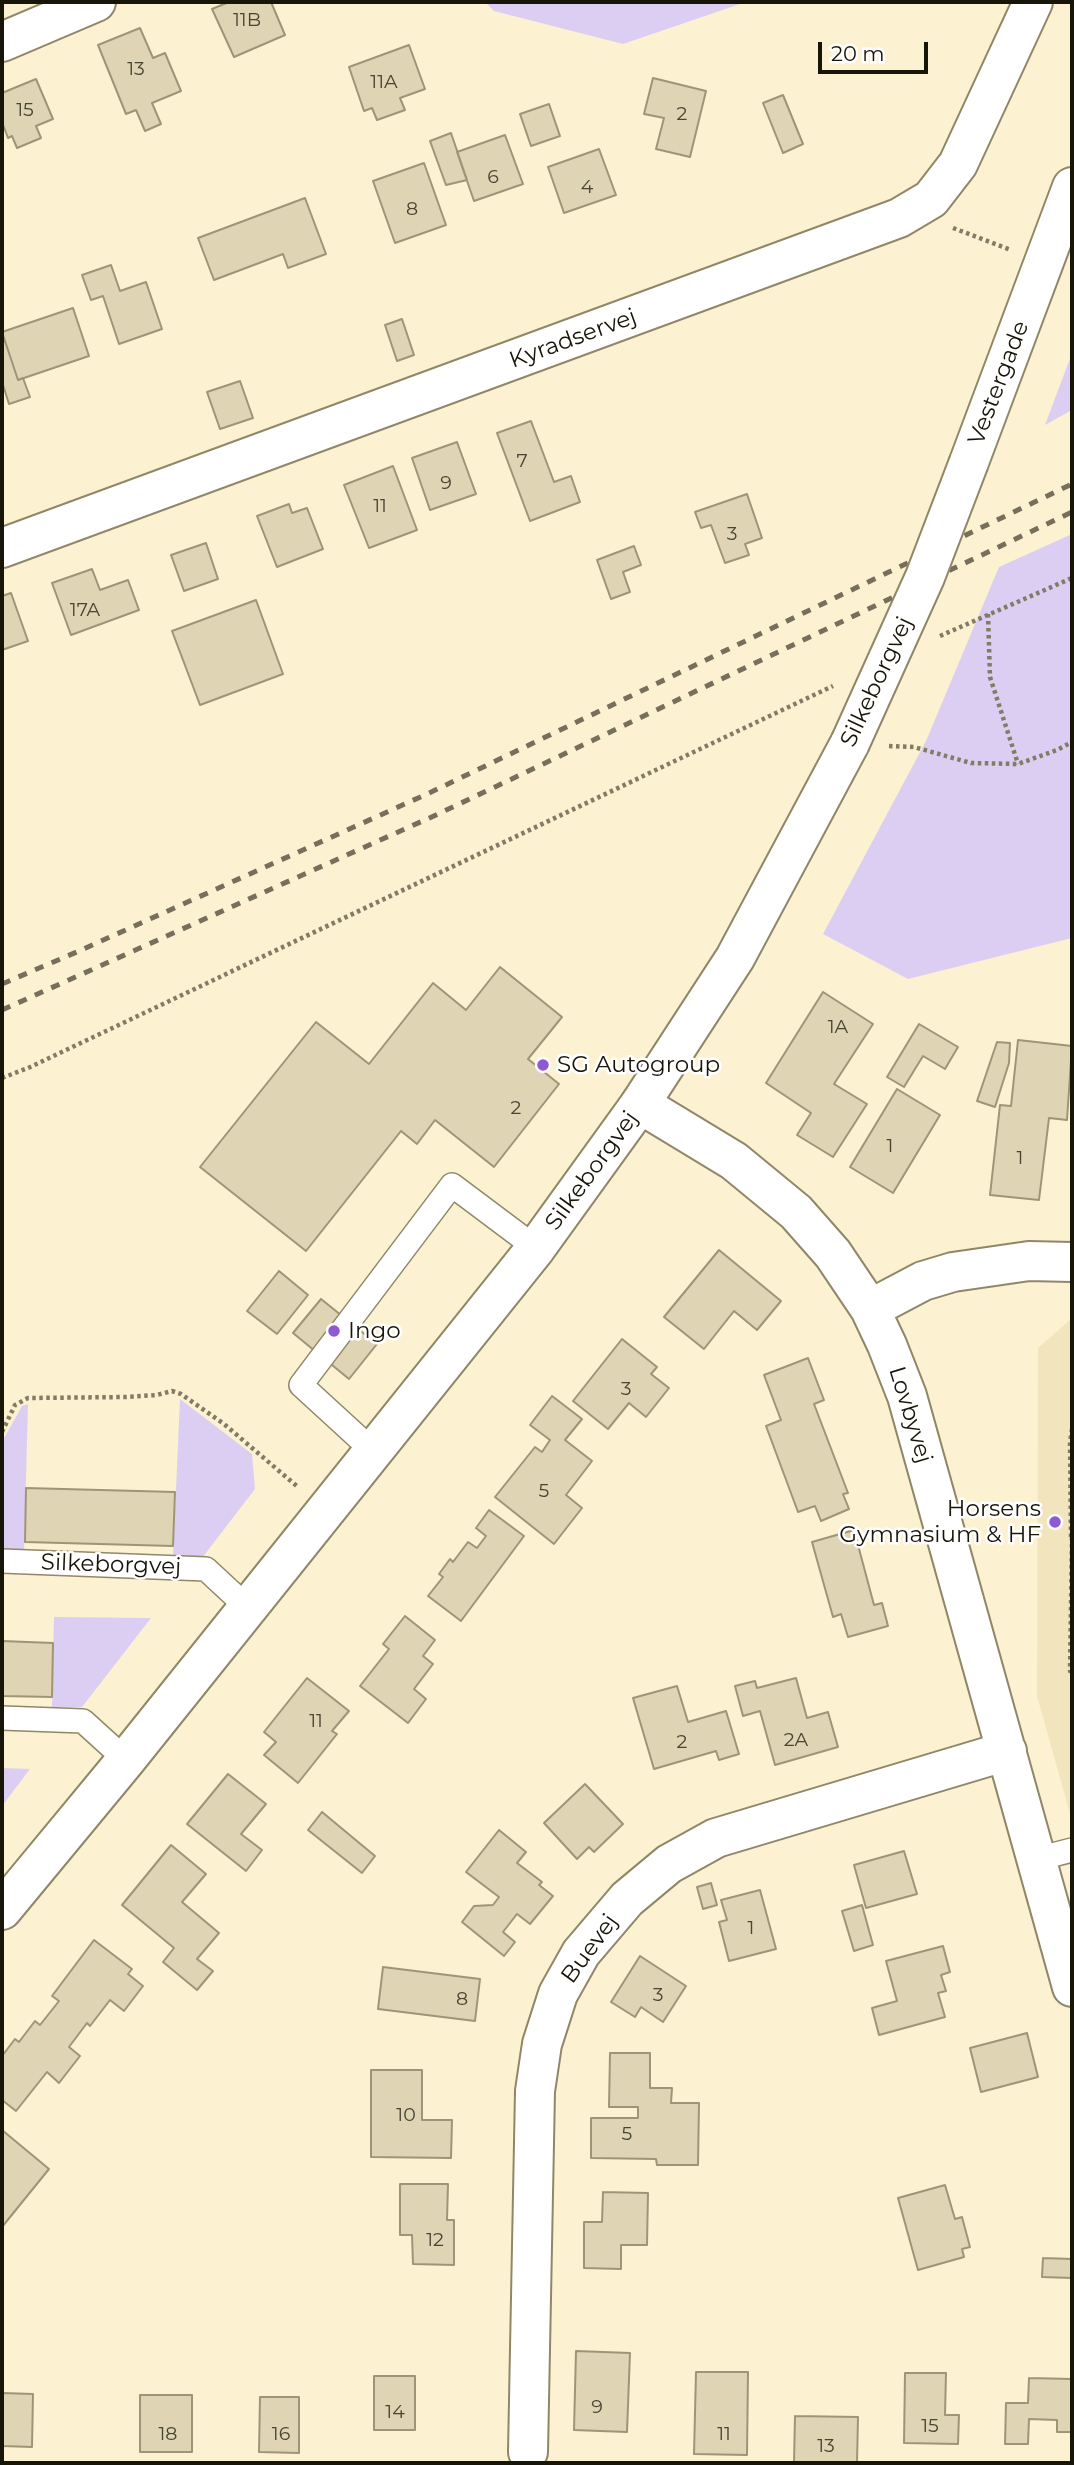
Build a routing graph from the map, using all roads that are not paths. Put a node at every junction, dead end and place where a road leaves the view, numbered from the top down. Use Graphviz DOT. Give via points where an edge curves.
graph roads {
  1 [pos="96,2"];
  2 [pos="1033,2"];
  3 [pos="2,42"];
  4 [pos="1072,187"];
  5 [pos="2,548"];
  6 [pos="925,577"];
  7 [pos="640,1104"];
  8 [pos="536,1248"];
  9 [pos="1072,1262"];
  10 [pos="870,1309"];
  11 [pos="373,1451"];
  12 [pos="2,1561"];
  13 [pos="248,1608"];
  14 [pos="2,1718"];
  15 [pos="1007,1751"];
  16 [pos="126,1760"];
  17 [pos="1054,1854"];
  18 [pos="3,1906"];
  19 [pos="1072,1987"];
  20 [pos="528,2452"];
  1 -- 3 [label="street"];
  2 -- 5 [label="street, Kyradservej" via="958,164 932,200 899,218"];
  4 -- 6 [label="street, Vestergade, bridge"];
  6 -- 7 [label="street, Silkeborgvej, bridge" via="850,744 734,958"];
  7 -- 8 [label="street, Silkeborgvej"];
  7 -- 10 [label="street, Lovbyvej" via="734,1161 796,1212 833,1254"];
  8 -- 11 [label="street, Silkeborgvej"];
  8 -- 11 [label="lane" via="452,1185 301,1385"];
  9 -- 10 [label="street" via="1029,1261 953,1272 923,1281"];
  10 -- 15 [label="street, Lovbyvej" via="907,1396"];
  11 -- 13 [label="street, Silkeborgvej"];
  12 -- 13 [label="lane, Silkeborgvej" via="206,1569"];
  13 -- 16 [label="street, Silkeborgvej"];
  14 -- 16 [label="lane" via="83,1721"];
  15 -- 17 [label="street, Lovbyvej"];
  15 -- 20 [label="street, Buevej" via="716,1838 669,1864 627,1899 581,1953 558,1994 542,2044 535,2091"];
  16 -- 18 [label="street, Silkeborgvej"];
  17 -- 19 [label="street, Lovbyvej"];
}
